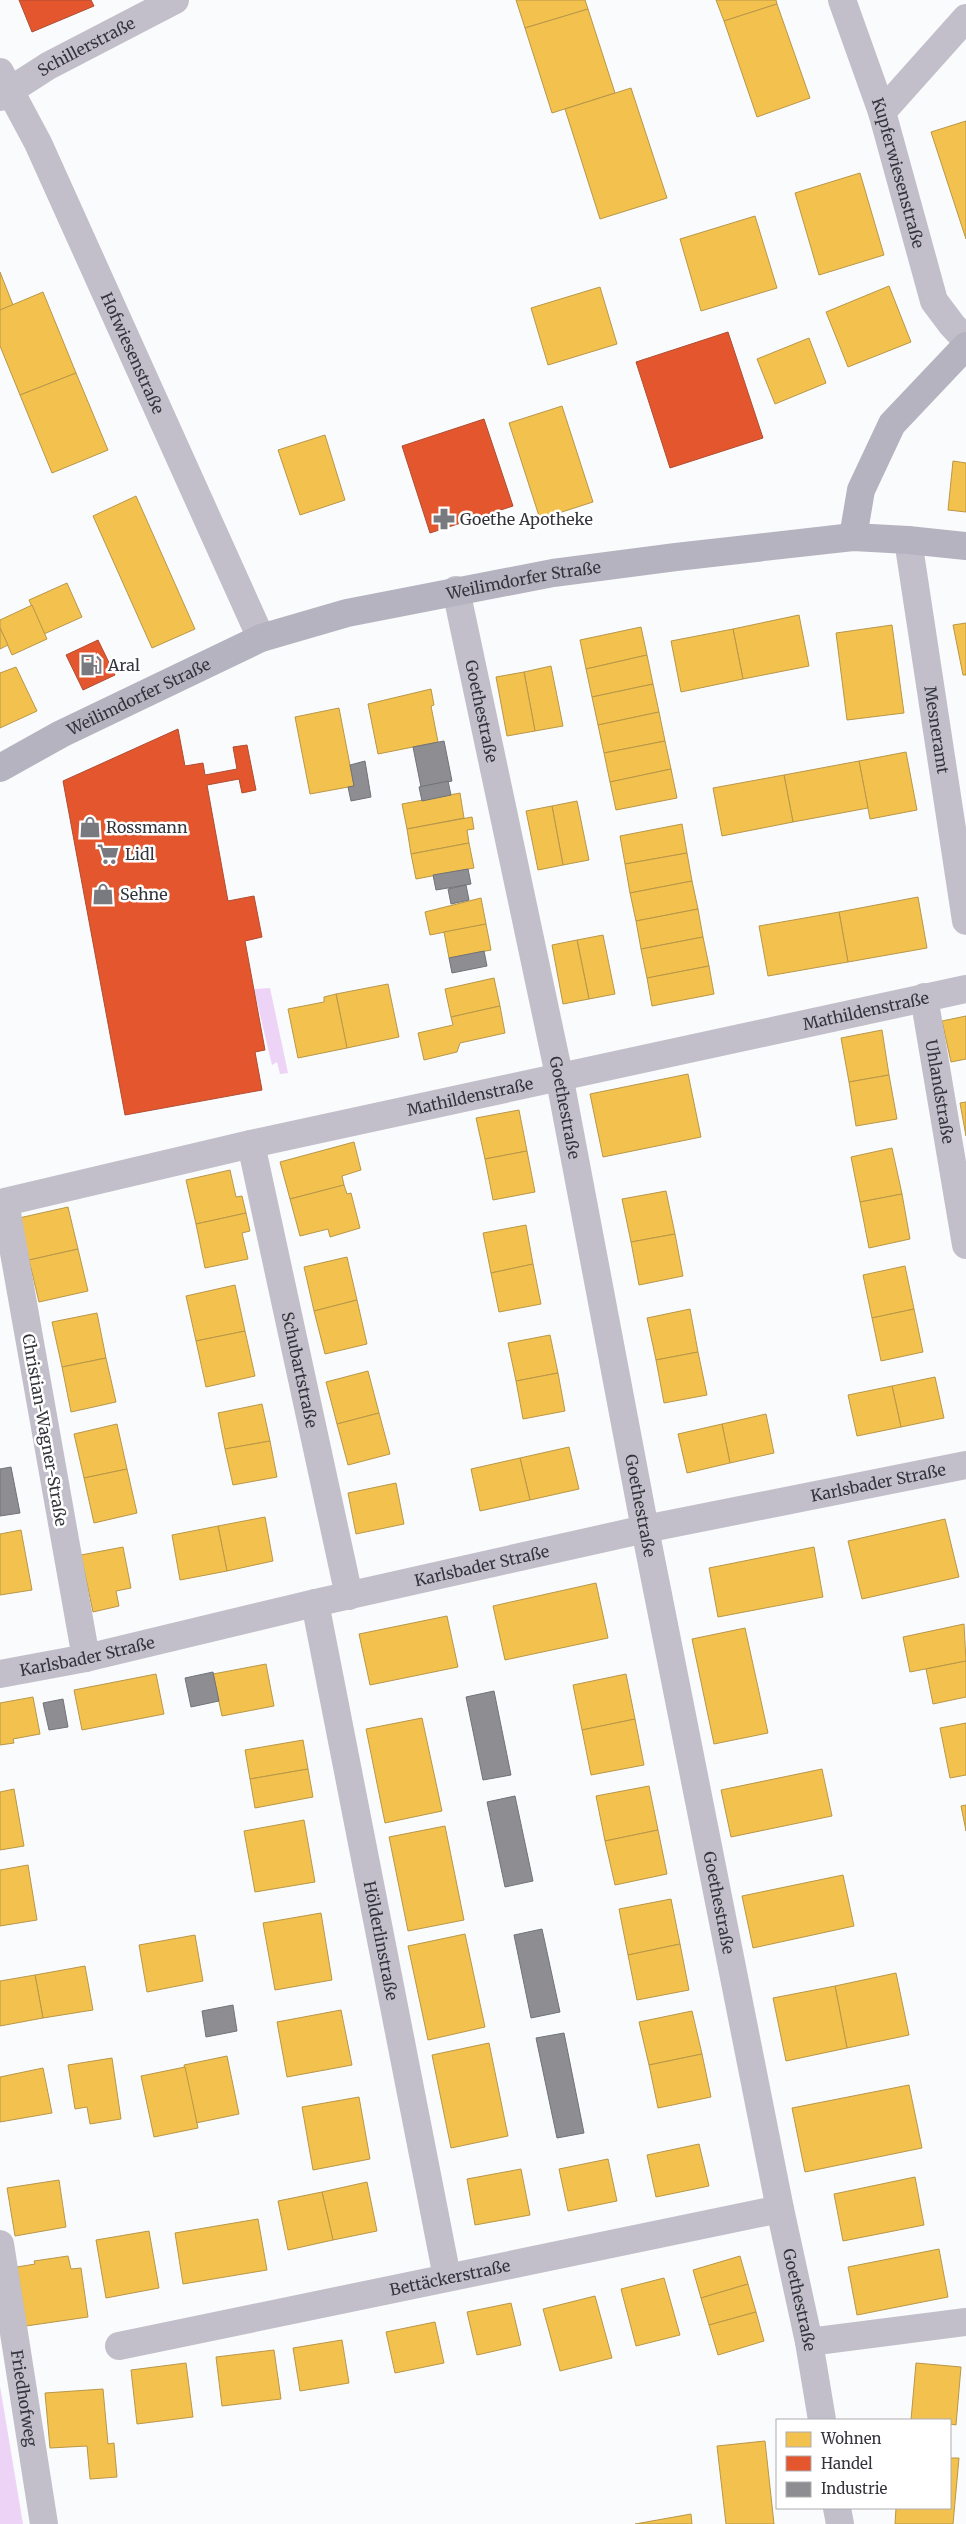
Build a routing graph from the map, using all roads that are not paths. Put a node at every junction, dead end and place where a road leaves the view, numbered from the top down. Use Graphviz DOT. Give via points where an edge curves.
graph roads {
  1 [pos="175,0"];
  2 [pos="842,0"];
  3 [pos="966,18"];
  4 [pos="3,87"];
  5 [pos="882,112"];
  6 [pos="966,340"];
  7 [pos="966,346"];
  8 [pos="853,537"];
  9 [pos="908,540"];
  10 [pos="966,546"];
  11 [pos="456,590"];
  12 [pos="260,638"];
  13 [pos="0,768"];
  14 [pos="966,920"];
  15 [pos="966,989"];
  16 [pos="924,997"];
  17 [pos="559,1075"];
  18 [pos="251,1144"];
  19 [pos="5,1202"];
  20 [pos="966,1245"];
  21 [pos="966,1465"];
  22 [pos="645,1529"];
  23 [pos="349,1596"];
  24 [pos="315,1603"];
  25 [pos="86,1658"];
  26 [pos="0,1674"];
  27 [pos="780,2208"];
  28 [pos="0,2244"];
  29 [pos="446,2277"];
  30 [pos="966,2322"];
  31 [pos="809,2342"];
  32 [pos="119,2346"];
  33 [pos="822,2419"];
  34 [pos="837,2509"];
  35 [pos="44,2524"];
  36 [pos="840,2524"];
  1 -- 4 [label="street, Schillerstraße"];
  2 -- 5 [label="street, Kupferwiesenstraße"];
  3 -- 5 [label="street"];
  4 -- 12 [label="street, Hofwiesenstraße" via="38,143"];
  5 -- 6 [label="street, Kupferwiesenstraße" via="934,301"];
  7 -- 8 [label="main road" via="892,424 860,490"];
  8 -- 9 [label="main road, Weilimdorfer Straße"];
  8 -- 11 [label="main road, Weilimdorfer Straße" via="553,573"];
  9 -- 10 [label="main road, Weilimdorfer Straße"];
  9 -- 14 [label="street, Mesneramt"];
  11 -- 12 [label="main road, Weilimdorfer Straße" via="347,613"];
  11 -- 17 [label="street, Goethestraße"];
  12 -- 13 [label="main road, Weilimdorfer Straße" via="61,734"];
  15 -- 16 [label="street, Mathildenstraße"];
  16 -- 17 [label="street, Mathildenstraße"];
  16 -- 20 [label="street, Uhlandstraße"];
  17 -- 18 [label="street, Mathildenstraße"];
  17 -- 22 [label="street, Goethestraße"];
  18 -- 19 [label="street, Mathildenstraße"];
  18 -- 23 [label="street, Schubartstraße"];
  19 -- 25 [label="street, Christian-Wagner-Straße"];
  21 -- 22 [label="street, Karlsbader Straße"];
  22 -- 23 [label="street, Karlsbader Straße"];
  22 -- 27 [label="street, Goethestraße"];
  23 -- 24 [label="street, Karlsbader Straße"];
  24 -- 25 [label="street, Karlsbader Straße"];
  24 -- 29 [label="street, Hölderlinstraße"];
  25 -- 26 [label="street, Karlsbader Straße"];
  27 -- 29 [label="street, Bettäckerstraße"];
  27 -- 31 [label="street, Goethestraße"];
  28 -- 35 [label="street, Friedhofweg"];
  29 -- 32 [label="street, Bettäckerstraße"];
  30 -- 31 [label="street"];
  31 -- 33 [label="street, Goethestraße"];
  34 -- 36 [label="street"];
}
